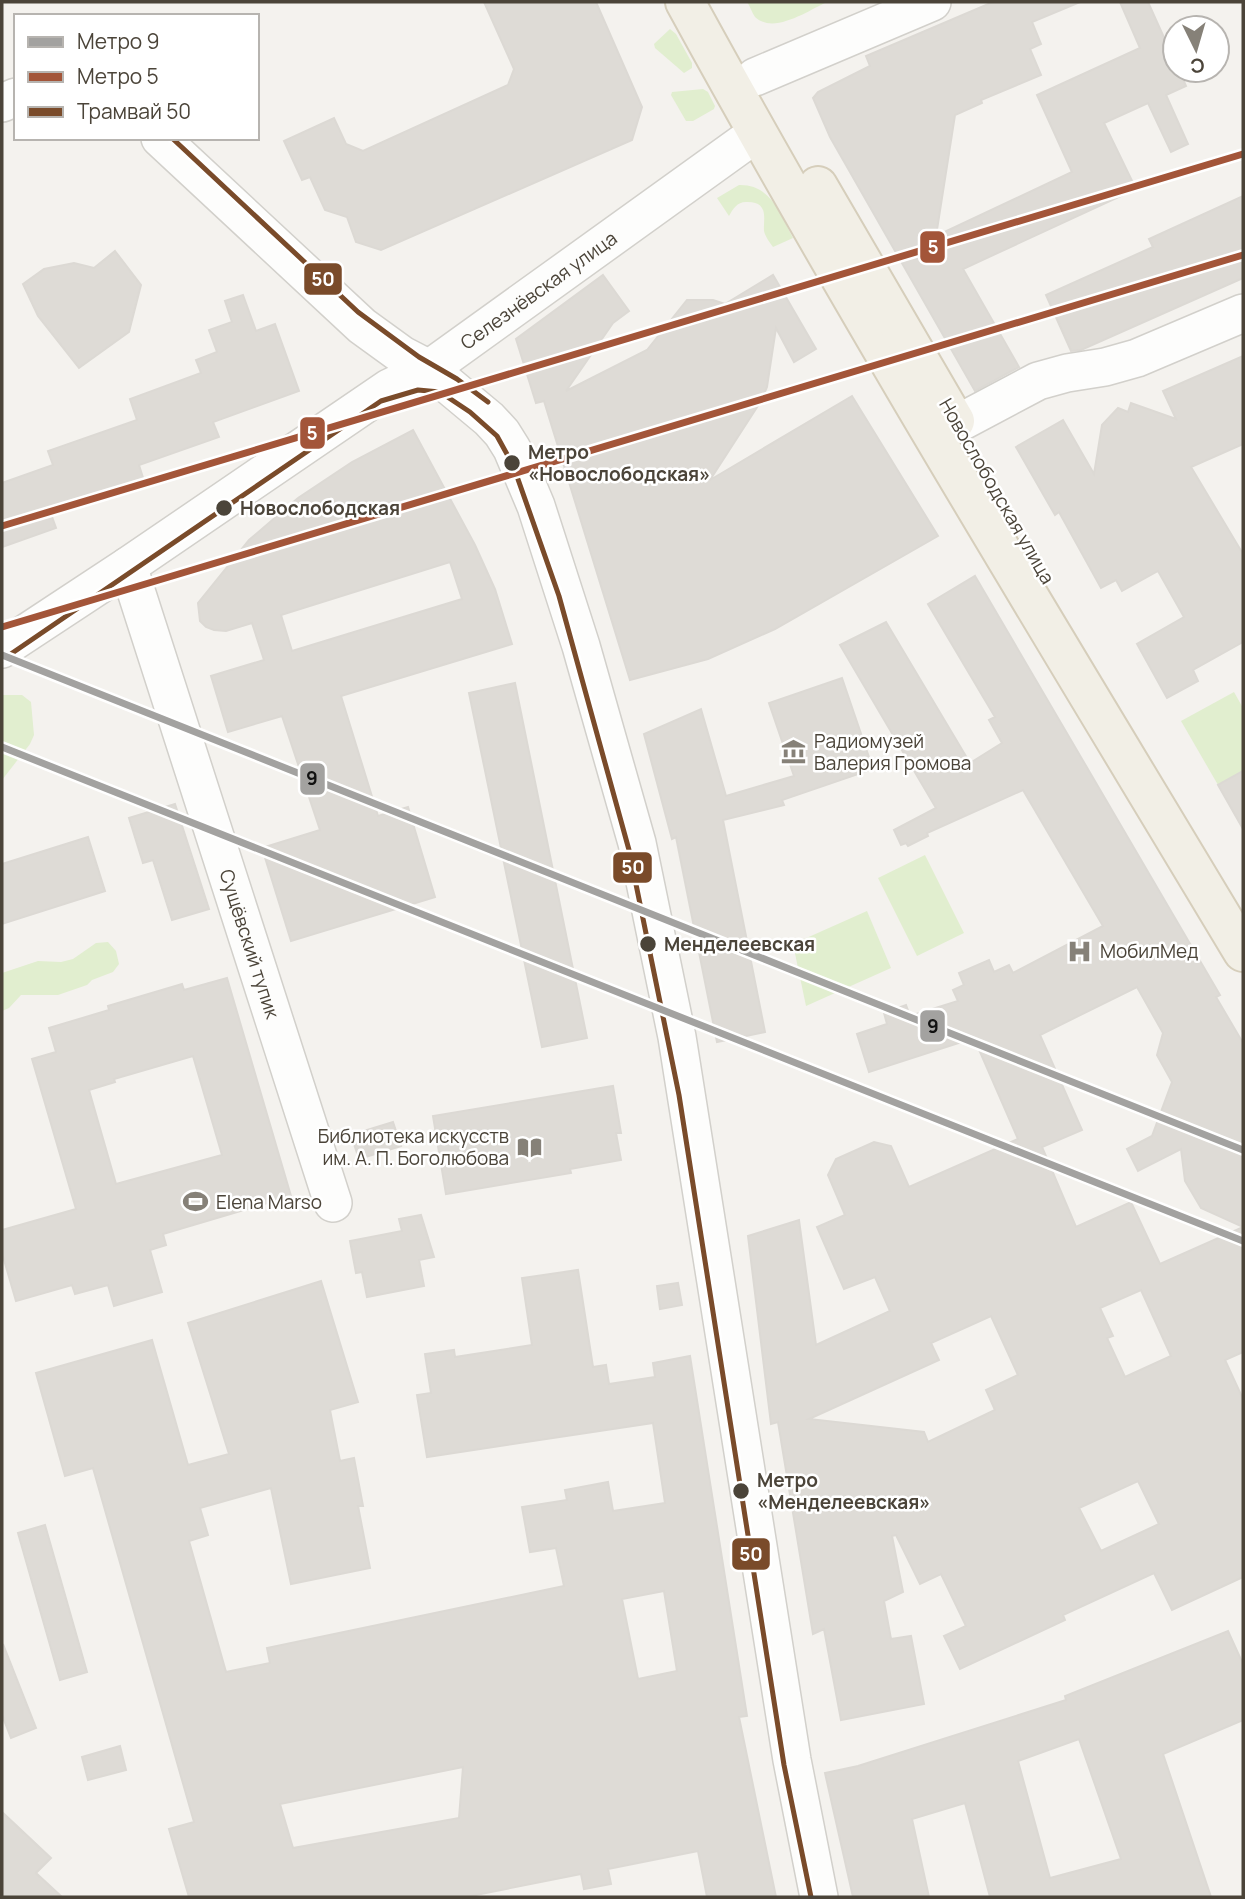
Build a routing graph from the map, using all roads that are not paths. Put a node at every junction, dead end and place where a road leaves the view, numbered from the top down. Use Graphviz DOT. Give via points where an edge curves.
graph roads {
  1 [pos="685,2"];
  2 [pos="713,2"];
  3 [pos="932,2"];
  4 [pos="755,77"];
  5 [pos="757,133"];
  6 [pos="162,140"];
  7 [pos="1243,313"];
  8 [pos="429,369"];
  9 [pos="957,424"];
  10 [pos="128,566"];
  11 [pos="2,649"];
  12 [pos="1243,902"];
  13 [pos="1243,952"];
  14 [pos="333,1203"];
  15 [pos="819,1897"];
  1 -- 5 [label="main road, Новослободская улица"];
  2 -- 4 [label="main road, Новослободская улица"];
  3 -- 4 [label="street"];
  4 -- 9 [label="main road, Новослободская улица"];
  5 -- 8 [label="street, Селезнёвская улица"];
  5 -- 13 [label="main road, Новослободская улица"];
  6 -- 8 [label="street" via="352,318"];
  7 -- 9 [label="street" via="1137,358 1038,382"];
  8 -- 10 [label="street, Селезнёвская улица" via="389,388"];
  8 -- 15 [label="street" via="489,419 517,457 566,594 637,844 681,1056 786,1725"];
  9 -- 12 [label="main road, Новослободская улица"];
  10 -- 11 [label="street, Селезнёвская улица"];
  10 -- 14 [label="street, Сущёвский тупик"];
}
